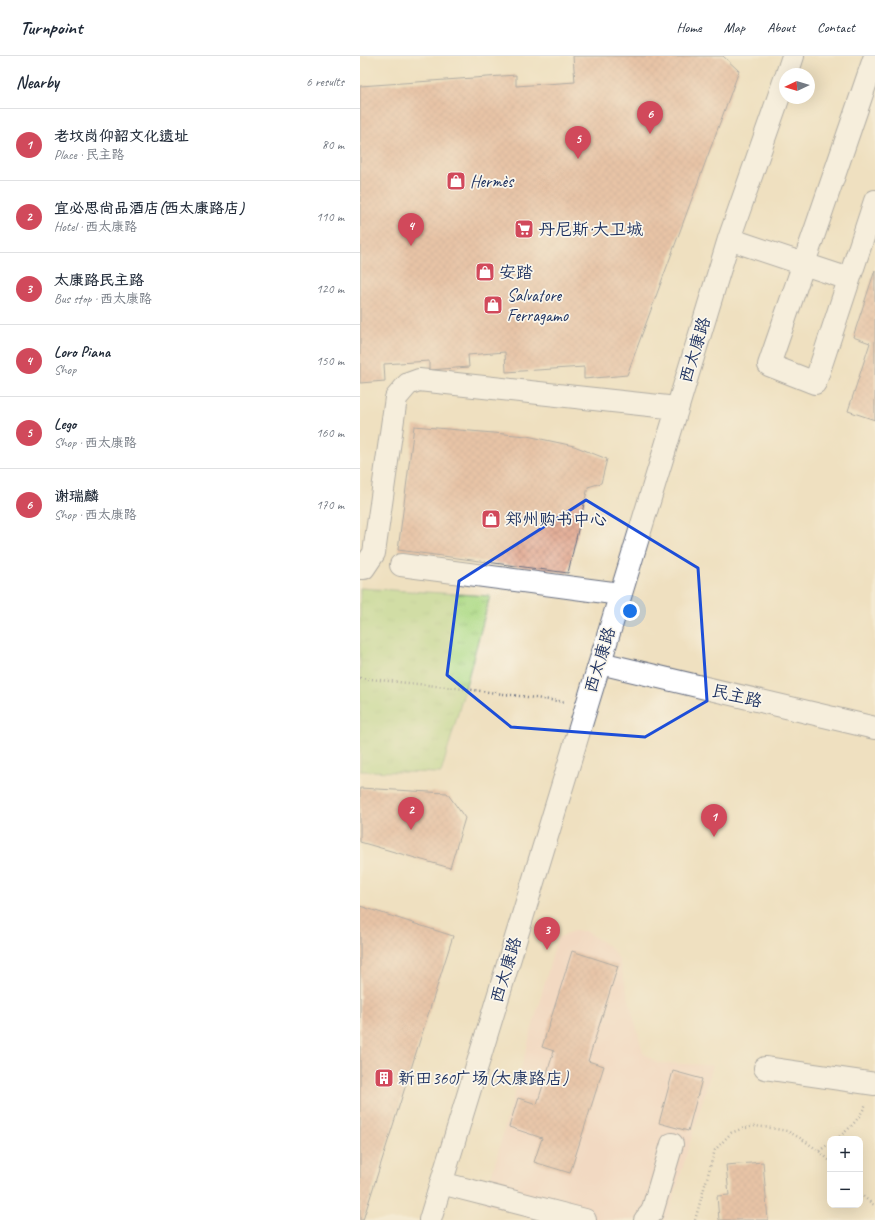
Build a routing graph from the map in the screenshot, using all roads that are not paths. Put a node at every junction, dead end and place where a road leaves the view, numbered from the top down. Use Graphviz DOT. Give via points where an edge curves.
graph roads {
  1 [pos="793,56"];
  2 [pos="875,56"];
  3 [pos="789,68"];
  4 [pos="779,96"];
  5 [pos="875,201"];
  6 [pos="728,239"];
  7 [pos="804,264"];
  8 [pos="849,280"];
  9 [pos="677,408"];
  10 [pos="401,565"];
  11 [pos="360,568"];
  12 [pos="620,594"];
  13 [pos="600,663"];
  14 [pos="875,728"];
  15 [pos="765,1068"];
  16 [pos="872,1084"];
  17 [pos="672,1144"];
  18 [pos="441,1183"];
  19 [pos="430,1220"];
  20 [pos="585,1220"];
  21 [pos="645,1220"];
  1 -- 3 [label="street"];
  2 -- 7 [label="street"];
  4 -- 6 [label="street, 西太康路"];
  5 -- 8 [label="street"];
  6 -- 7 [label="street"];
  6 -- 9 [label="street, 西太康路"];
  7 -- 8 [label="street"];
  7 -- 8 [label="street" via="769,365 815,383"];
  9 -- 11 [label="street" via="419,380 408,384 396,398 374,553 364,568"];
  9 -- 12 [label="street, 西太康路"];
  10 -- 12 [label="street"];
  12 -- 13 [label="street, 西太康路"];
  13 -- 14 [label="street, 民主路"];
  13 -- 18 [label="street, 西太康路"];
  15 -- 16 [label="street"];
  17 -- 21 [label="street" via="652,1212"];
  18 -- 19 [label="street, 西太康路"];
  18 -- 20 [label="street"];
}
